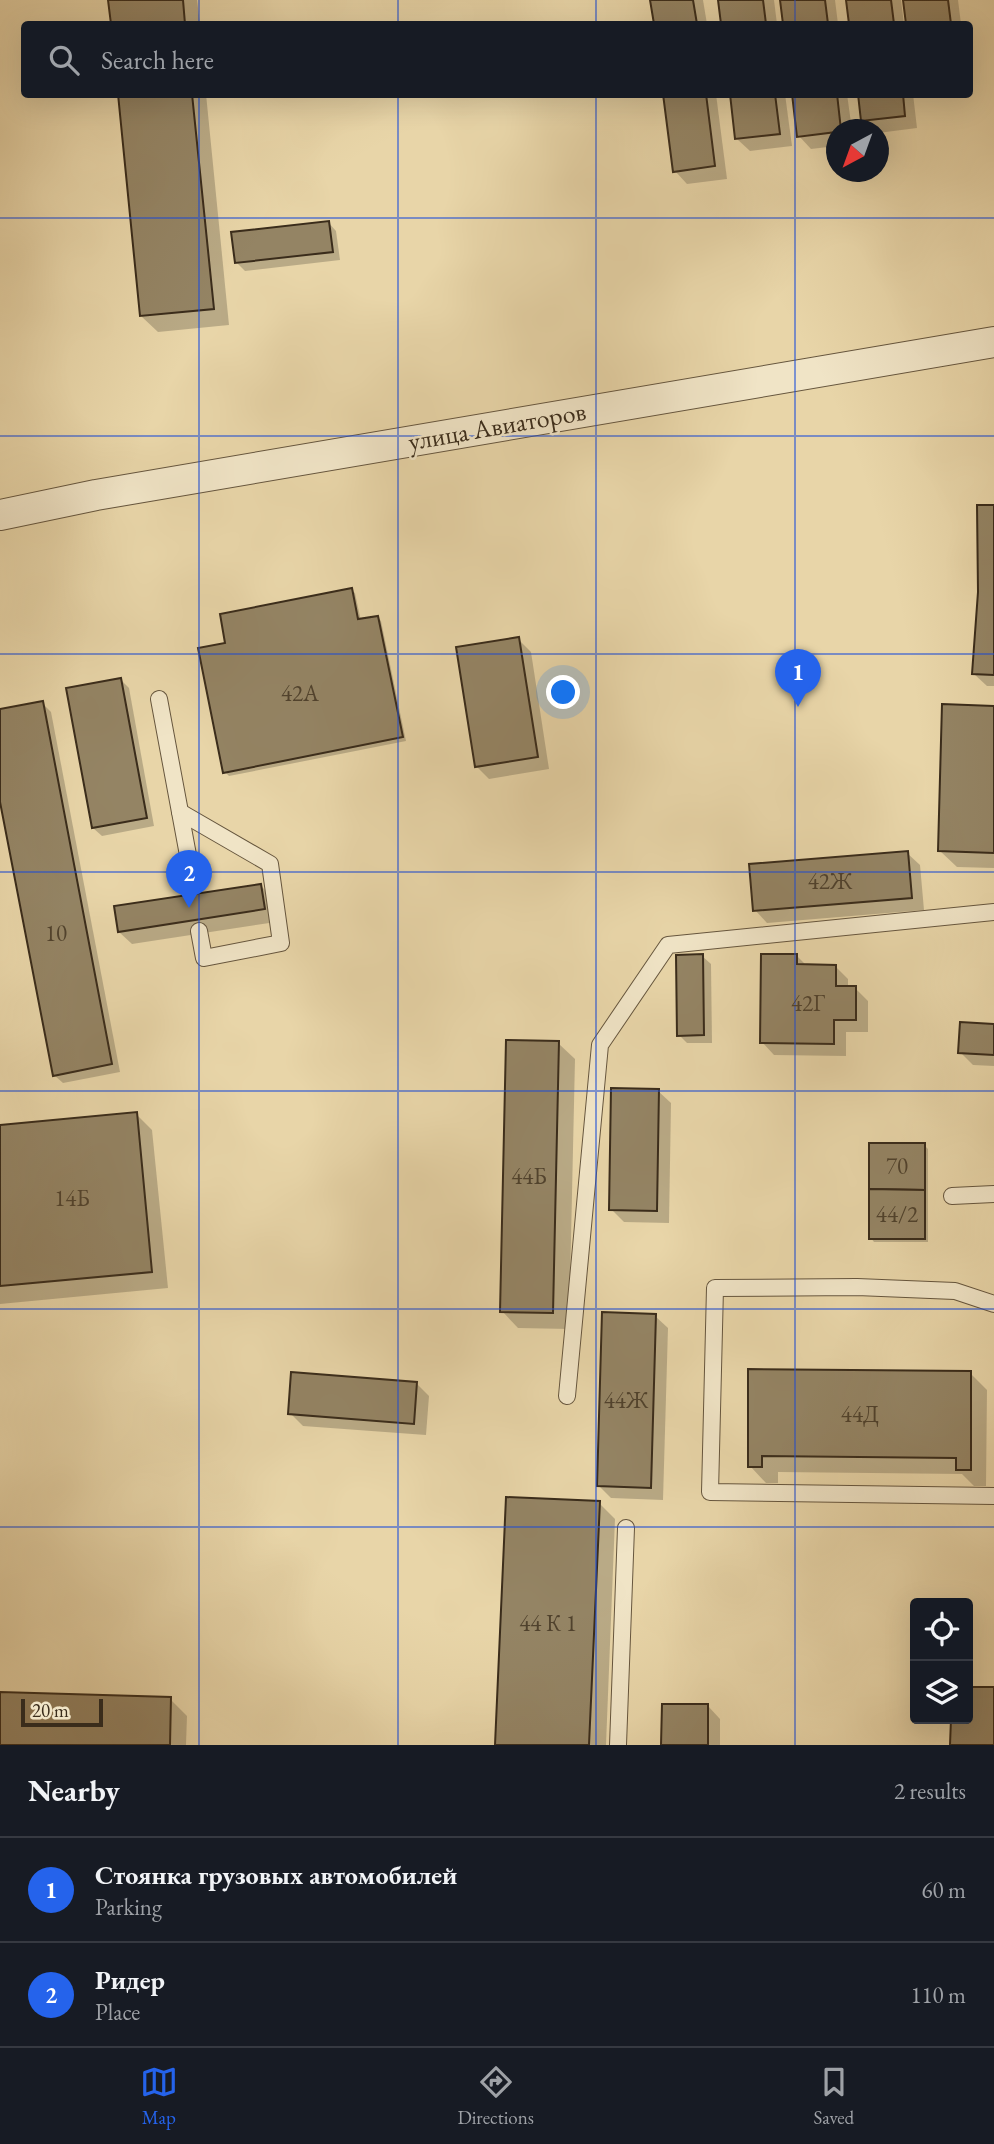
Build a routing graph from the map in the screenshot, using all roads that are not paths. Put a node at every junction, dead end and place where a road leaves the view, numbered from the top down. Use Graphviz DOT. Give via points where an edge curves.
graph roads {
  1 [pos="994,342"];
  2 [pos="0,515"];
  3 [pos="159,699"];
  4 [pos="180,812"];
  5 [pos="193,882"];
  6 [pos="994,912"];
  7 [pos="199,931"];
  8 [pos="994,1194"];
  9 [pos="952,1196"];
  10 [pos="994,1304"];
  11 [pos="567,1396"];
  12 [pos="994,1496"];
  13 [pos="626,1528"];
  14 [pos="618,1745"];
  1 -- 2 [label="street, улица Авиаторов"];
  3 -- 4 [label="lane"];
  4 -- 5 [label="lane"];
  4 -- 7 [label="lane" via="270,864 281,943 204,958"];
  6 -- 11 [label="lane" via="668,945 600,1045"];
  8 -- 9 [label="lane"];
  10 -- 12 [label="lane" via="955,1291 715,1288 710,1492"];
  13 -- 14 [label="lane"];
}
